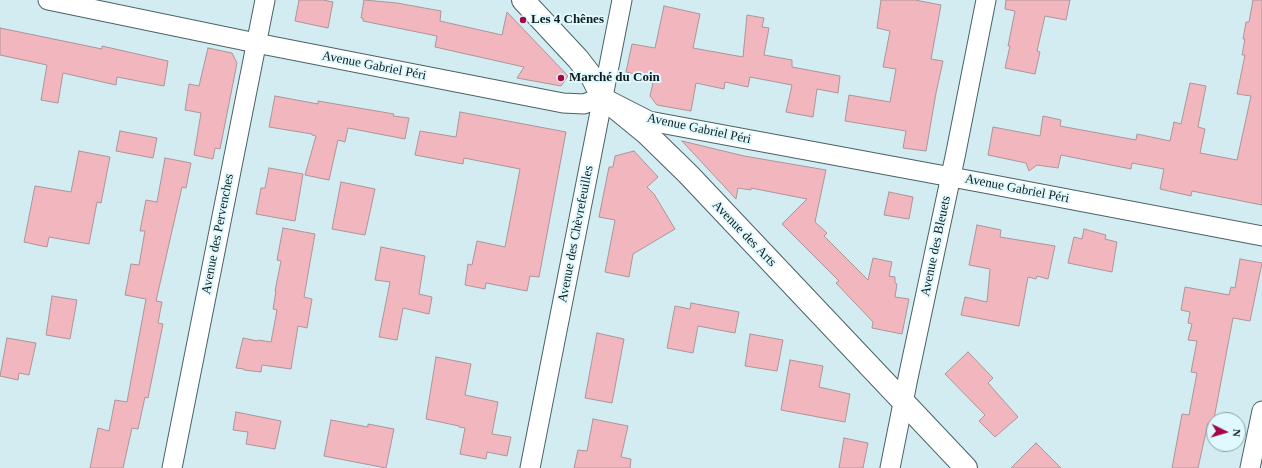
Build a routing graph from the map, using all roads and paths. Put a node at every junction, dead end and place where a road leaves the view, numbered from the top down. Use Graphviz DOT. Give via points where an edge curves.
graph roads {
  1 [pos="48,0"];
  2 [pos="265,0"];
  3 [pos="523,0"];
  4 [pos="622,0"];
  5 [pos="986,0"];
  6 [pos="256,43"];
  7 [pos="602,97"];
  8 [pos="951,177"];
  9 [pos="1262,236"];
  10 [pos="903,400"];
  11 [pos="1262,411"];
  12 [pos="172,468"];
  13 [pos="530,468"];
  14 [pos="890,468"];
  15 [pos="966,468"];
  16 [pos="1250,468"];
  1 -- 6 [label="street, Avenue Gabriel Péri"];
  2 -- 6 [label="street, Avenue des Pervenches"];
  3 -- 7 [label="street, Avenue des Arts" via="578,58 592,76"];
  4 -- 7 [label="street, Avenue des Chèvrefeuilles"];
  5 -- 8 [label="street, Avenue des Bleuets"];
  6 -- 7 [label="street, Avenue Gabriel Péri" via="563,103 584,104"];
  6 -- 12 [label="street, Avenue des Pervenches"];
  7 -- 8 [label="street, Avenue Gabriel Péri" via="649,121"];
  7 -- 10 [label="street, Avenue des Arts" via="646,133 688,174"];
  7 -- 13 [label="street, Avenue des Chèvrefeuilles"];
  8 -- 9 [label="street, Avenue Gabriel Péri"];
  8 -- 10 [label="street, Avenue des Bleuets"];
  10 -- 14 [label="street, Avenue des Bleuets"];
  10 -- 15 [label="street, Avenue des Arts"];
  11 -- 16 [label="street"];
}
